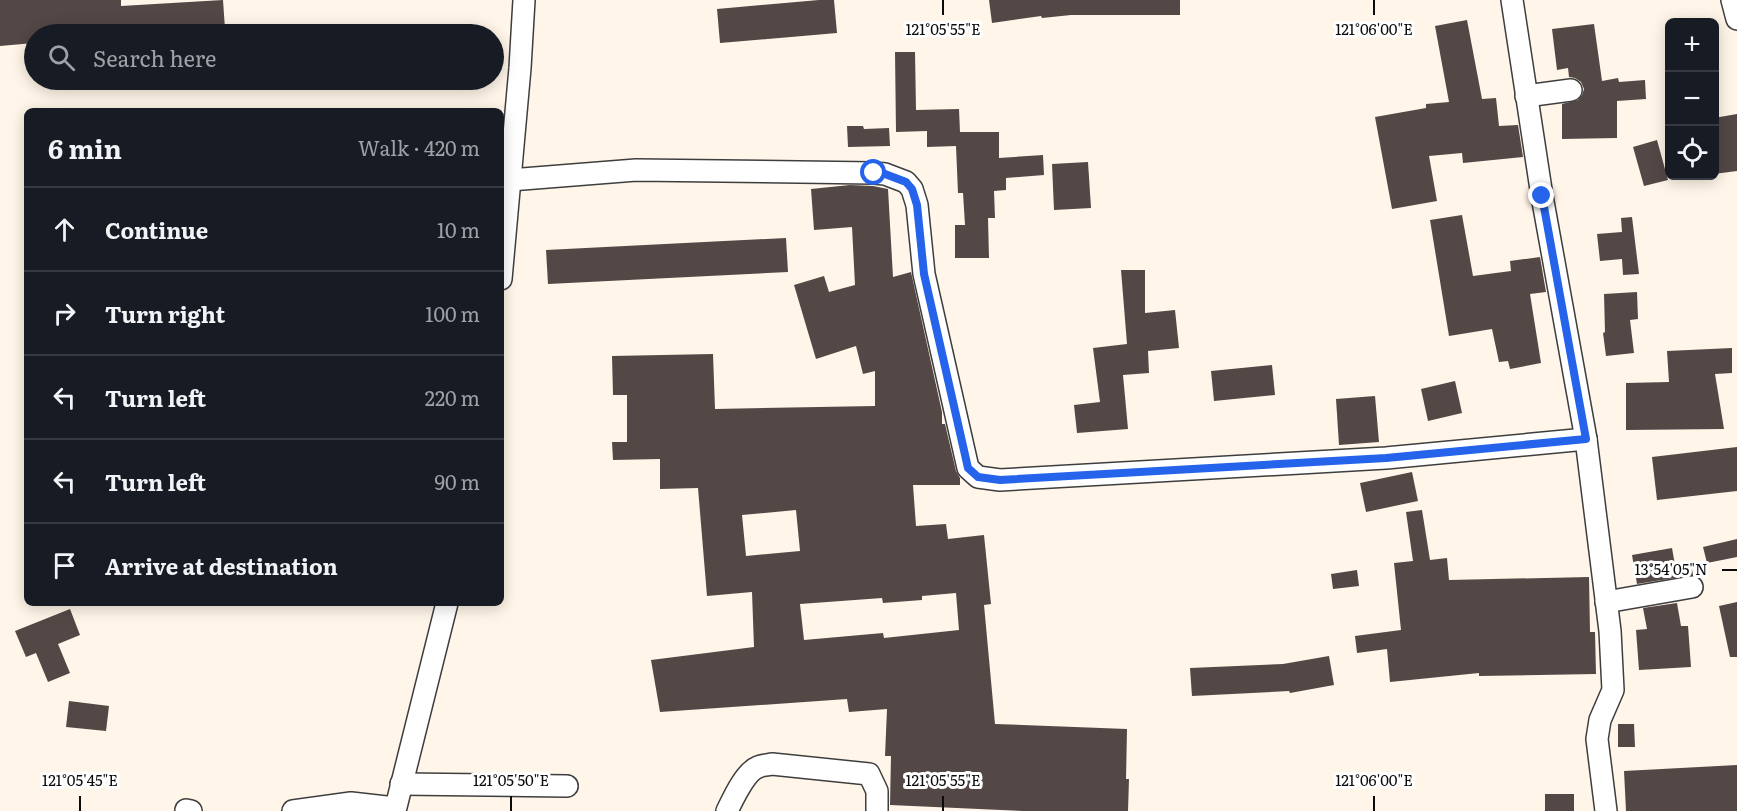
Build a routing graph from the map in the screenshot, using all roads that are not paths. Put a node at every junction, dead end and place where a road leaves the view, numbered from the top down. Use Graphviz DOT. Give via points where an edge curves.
graph roads {
  1 [pos="524,0"];
  2 [pos="1512,0"];
  3 [pos="1732,0"];
  4 [pos="1737,18"];
  5 [pos="1571,90"];
  6 [pos="1526,96"];
  7 [pos="510,180"];
  8 [pos="504,246"];
  9 [pos="1586,439"];
  10 [pos="1692,587"];
  11 [pos="1606,602"];
  12 [pos="446,606"];
  13 [pos="401,784"];
  14 [pos="567,786"];
  15 [pos="395,810"];
  16 [pos="293,811"];
  17 [pos="727,811"];
  18 [pos="876,811"];
  19 [pos="1606,811"];
  1 -- 7 [label="street"];
  2 -- 6 [label="street"];
  3 -- 4 [label="street"];
  5 -- 6 [label="street"];
  6 -- 9 [label="street"];
  7 -- 8 [label="street"];
  7 -- 9 [label="street" via="636,170 874,173 906,182 917,205 924,274 968,468 978,477 1000,480 1386,458"];
  9 -- 11 [label="street"];
  10 -- 11 [label="street"];
  11 -- 19 [label="street" via="1612,690 1597,739"];
  12 -- 13 [label="street"];
  13 -- 14 [label="street"];
  13 -- 15 [label="street"];
  15 -- 16 [label="street" via="351,803"];
  17 -- 18 [label="street" via="750,772 772,764 869,774 876,790"];
}
